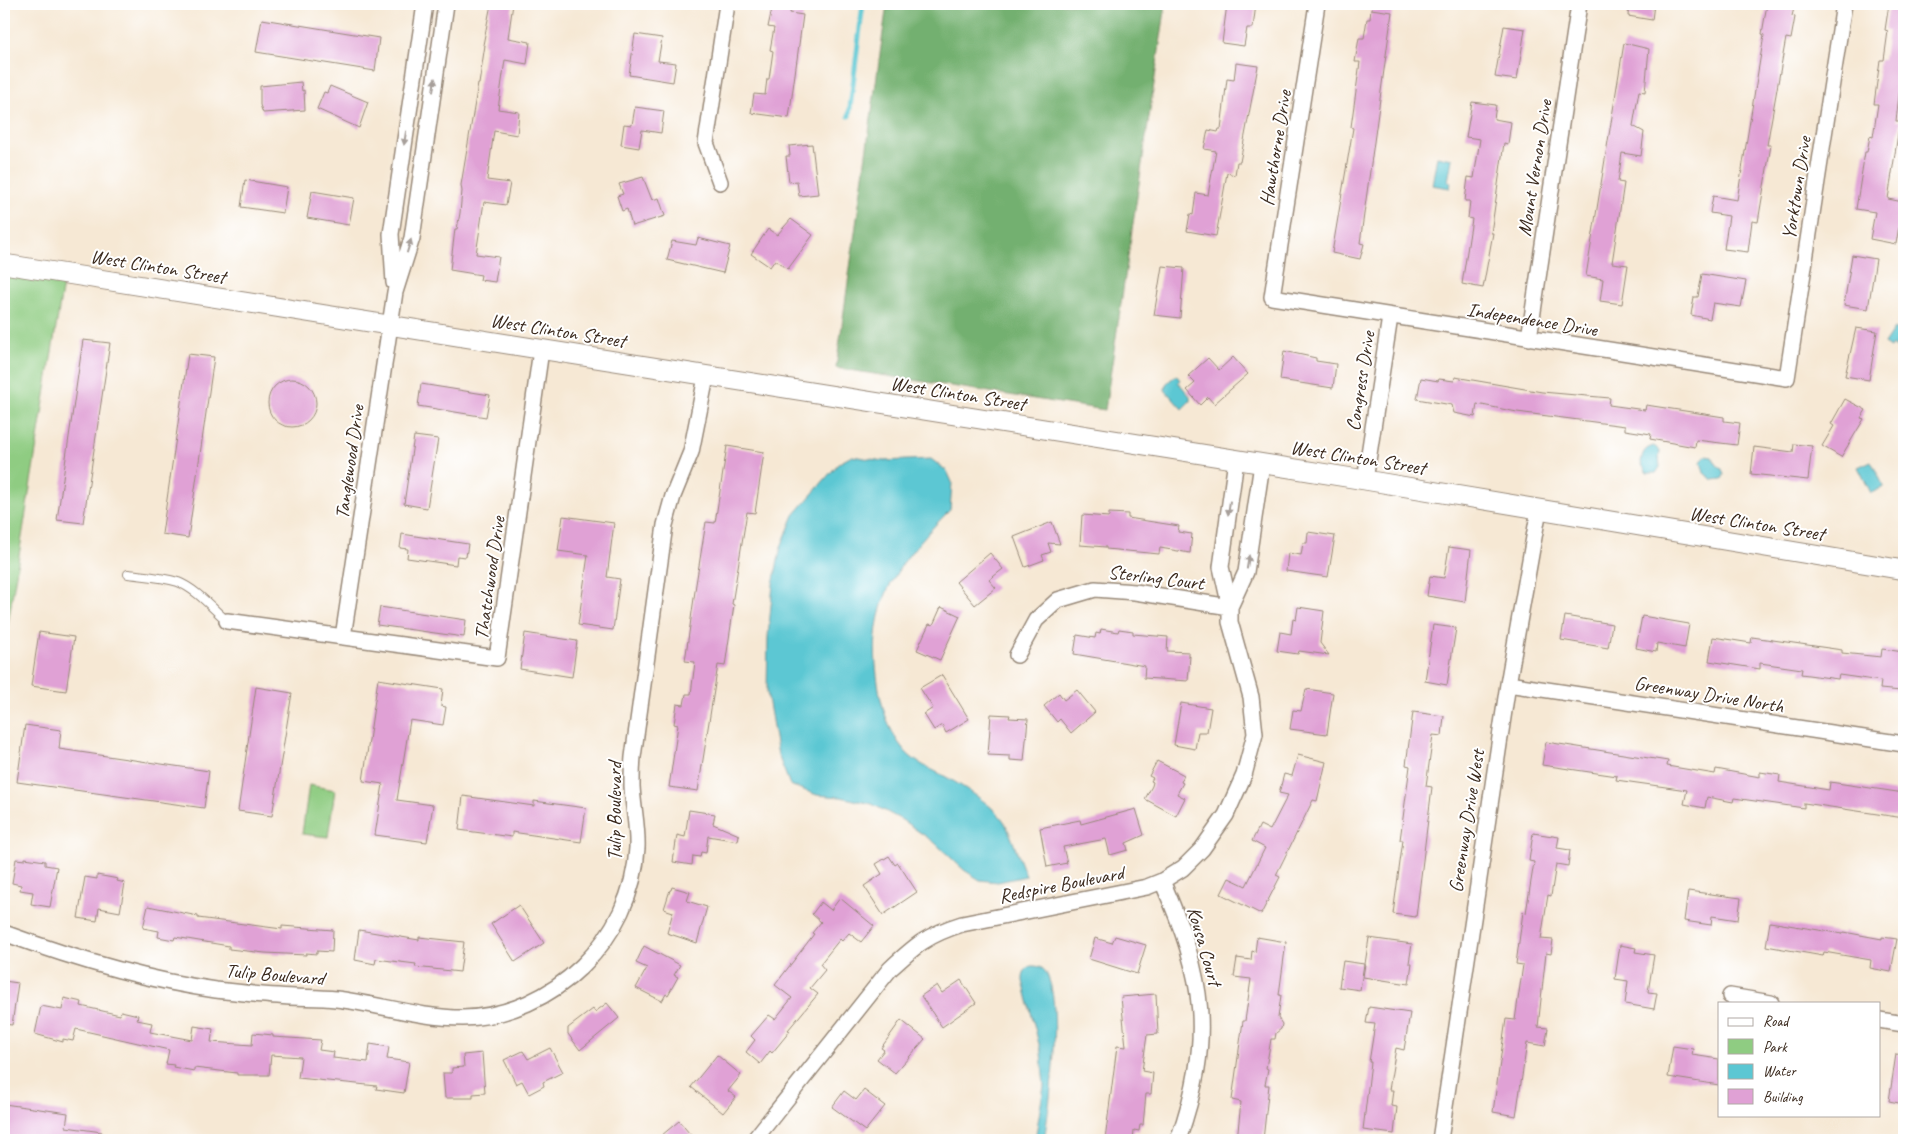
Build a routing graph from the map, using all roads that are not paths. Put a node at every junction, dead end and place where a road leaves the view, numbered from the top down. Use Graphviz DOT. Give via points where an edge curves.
graph roads {
  1 [pos="425,4"];
  2 [pos="446,4"];
  3 [pos="727,4"];
  4 [pos="1317,4"];
  5 [pos="1579,4"];
  6 [pos="1844,4"];
  7 [pos="720,182"];
  8 [pos="4,264"];
  9 [pos="394,292"];
  10 [pos="1272,297"];
  11 [pos="1390,317"];
  12 [pos="389,326"];
  13 [pos="1529,338"];
  14 [pos="541,350"];
  15 [pos="706,376"];
  16 [pos="1787,378"];
  17 [pos="1236,460"];
  18 [pos="1262,464"];
  19 [pos="1365,480"];
  20 [pos="1539,509"];
  21 [pos="1904,570"];
  22 [pos="128,574"];
  23 [pos="1230,607"];
  24 [pos="226,621"];
  25 [pos="343,637"];
  26 [pos="1017,654"];
  27 [pos="1508,684"];
  28 [pos="1904,744"];
  29 [pos="1162,881"];
  30 [pos="4,933"];
  31 [pos="1730,996"];
  32 [pos="1765,1002"];
  33 [pos="1880,1020"];
  34 [pos="1904,1024"];
  35 [pos="754,1140"];
  36 [pos="1178,1140"];
  37 [pos="1440,1140"];
  1 -- 9 [label="street, Tanglewood Drive, one-way" via="391,234"];
  9 -- 2 [label="street, Tanglewood Drive, one-way" via="412,238"];
  3 -- 7 [label="street" via="706,143"];
  4 -- 10 [label="street, Hawthorne Drive"];
  5 -- 13 [label="street, Mount Vernon Drive"];
  6 -- 16 [label="street, Yorktown Drive"];
  8 -- 12 [label="street, West Clinton Street"];
  9 -- 12 [label="street, Tanglewood Drive"];
  10 -- 11 [label="street, Independence Drive"];
  11 -- 13 [label="street, Independence Drive"];
  11 -- 19 [label="street, Congress Drive"];
  12 -- 14 [label="street, West Clinton Street"];
  12 -- 25 [label="street, Tanglewood Drive"];
  13 -- 16 [label="street, Independence Drive"];
  14 -- 15 [label="street, West Clinton Street"];
  14 -- 25 [label="street, Thatchwood Drive" via="498,658"];
  15 -- 17 [label="street, West Clinton Street"];
  15 -- 30 [label="street, Tulip Boulevard" via="692,452 673,496 665,525 633,757 637,848 633,878 616,922 601,946 564,982 530,1002 490,1015 437,1017 336,999 276,996 171,981 124,971"];
  17 -- 18 [label="street, West Clinton Street"];
  17 -- 23 [label="street, Redspire Boulevard, one-way" via="1221,567"];
  18 -- 19 [label="street, West Clinton Street"];
  23 -- 18 [label="street, one-way" via="1246,572"];
  19 -- 20 [label="street, West Clinton Street"];
  20 -- 21 [label="street, West Clinton Street"];
  20 -- 27 [label="street, Greenway Drive West"];
  22 -- 24 [label="lane" via="178,583 190,589"];
  23 -- 26 [label="street, Sterling Court" via="1095,589 1058,600 1036,620"];
  23 -- 29 [label="street, Redspire Boulevard" via="1230,622 1251,697 1255,734 1251,755 1226,815 1202,849 1183,868"];
  24 -- 25 [label="street"];
  27 -- 28 [label="street, Greenway Drive North"];
  27 -- 37 [label="street, Greenway Drive West"];
  29 -- 35 [label="street, Redspire Boulevard" via="1147,887 962,924 936,933 916,945 890,969"];
  29 -- 36 [label="street, Kousa Court" via="1192,957 1201,1017 1196,1078"];
  31 -- 32 [label="street"];
  33 -- 34 [label="street"];
}
